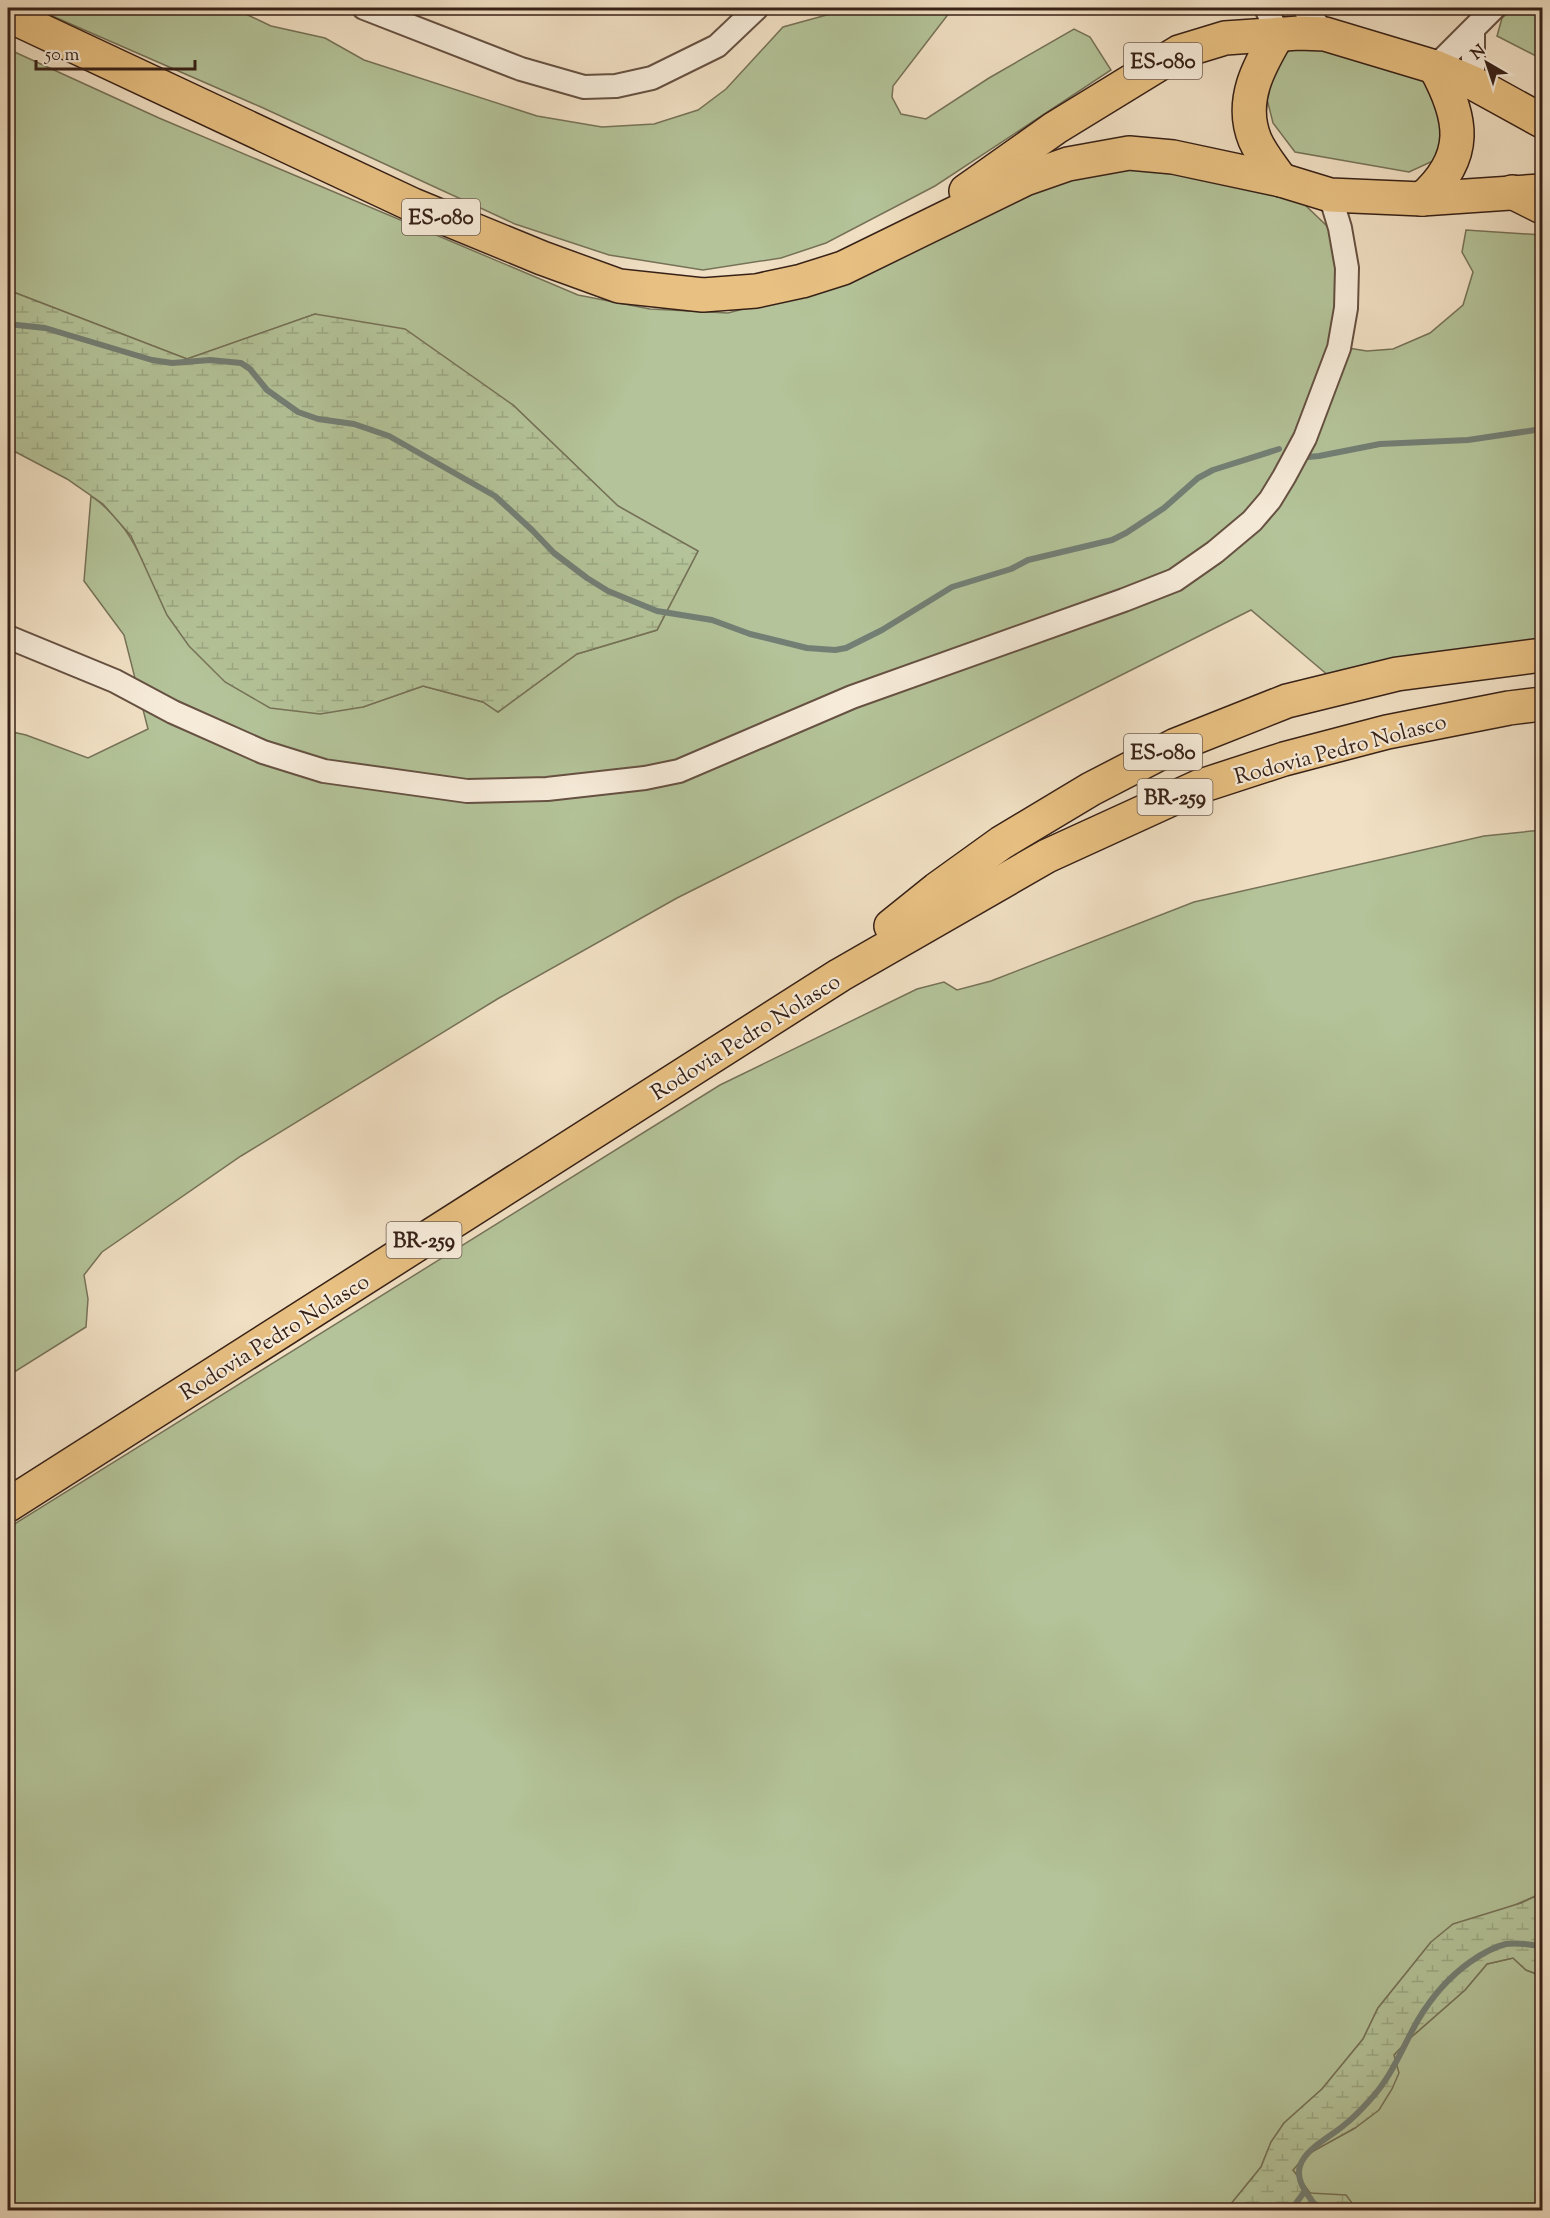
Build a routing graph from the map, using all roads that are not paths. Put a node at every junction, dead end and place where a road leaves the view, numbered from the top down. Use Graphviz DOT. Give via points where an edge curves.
graph roads {
  1 [pos="364,8"];
  2 [pos="757,8"];
  3 [pos="1304,8"];
  4 [pos="1494,8"];
  5 [pos="8,15"];
  6 [pos="1272,21"];
  7 [pos="1473,30"];
  8 [pos="1325,34"];
  9 [pos="1434,67"];
  10 [pos="1473,83"];
  11 [pos="1542,121"];
  12 [pos="1281,180"];
  13 [pos="1527,192"];
  14 [pos="1330,195"];
  15 [pos="1422,199"];
  16 [pos="1542,207"];
  17 [pos="897,242"];
  18 [pos="8,637"];
  19 [pos="1542,655"];
  20 [pos="1542,704"];
  21 [pos="840,975"];
  22 [pos="8,1505"];
  1 -- 2 [label="street" via="521,69 584,87 616,86 652,78 717,46"];
  3 -- 8 [label="street"];
  4 -- 7 [label="street"];
  5 -- 17 [label="main road, ES-080" via="413,205 619,286 703,296 756,291 843,268"];
  6 -- 8 [label="main road, ES-080"];
  6 -- 12 [label="main road" via="1253,83 1250,124"];
  6 -- 17 [label="main road, ES-080" via="1179,52 1055,128"];
  7 -- 9 [label="street"];
  7 -- 10 [label="street"];
  8 -- 9 [label="main road, ES-080"];
  9 -- 10 [label="main road, ES-080"];
  9 -- 15 [label="main road" via="1450,98 1458,128 1448,168 1437,186"];
  10 -- 11 [label="main road, ES-080"];
  12 -- 14 [label="main road, ES-080"];
  12 -- 17 [label="main road, ES-080" via="1173,157 1129,153 1068,164 1025,179"];
  13 -- 15 [label="main road, ES-080"];
  13 -- 16 [label="main road, ES-080"];
  14 -- 15 [label="main road, ES-080"];
  14 -- 18 [label="street" via="1347,268 1339,348 1305,438 1270,500 1252,521 1175,579 852,697 679,771 548,789 467,791 324,771 263,752 115,681"];
  19 -- 21 [label="main road, ES-080" via="1397,674 1287,701 1176,745 1091,789 1001,843 889,927"];
  20 -- 21 [label="main road, Rodovia Pedro Nolasco / BR-259" via="1388,732 1198,787 1047,856"];
  21 -- 22 [label="main road, Rodovia Pedro Nolasco / BR-259"];
}
